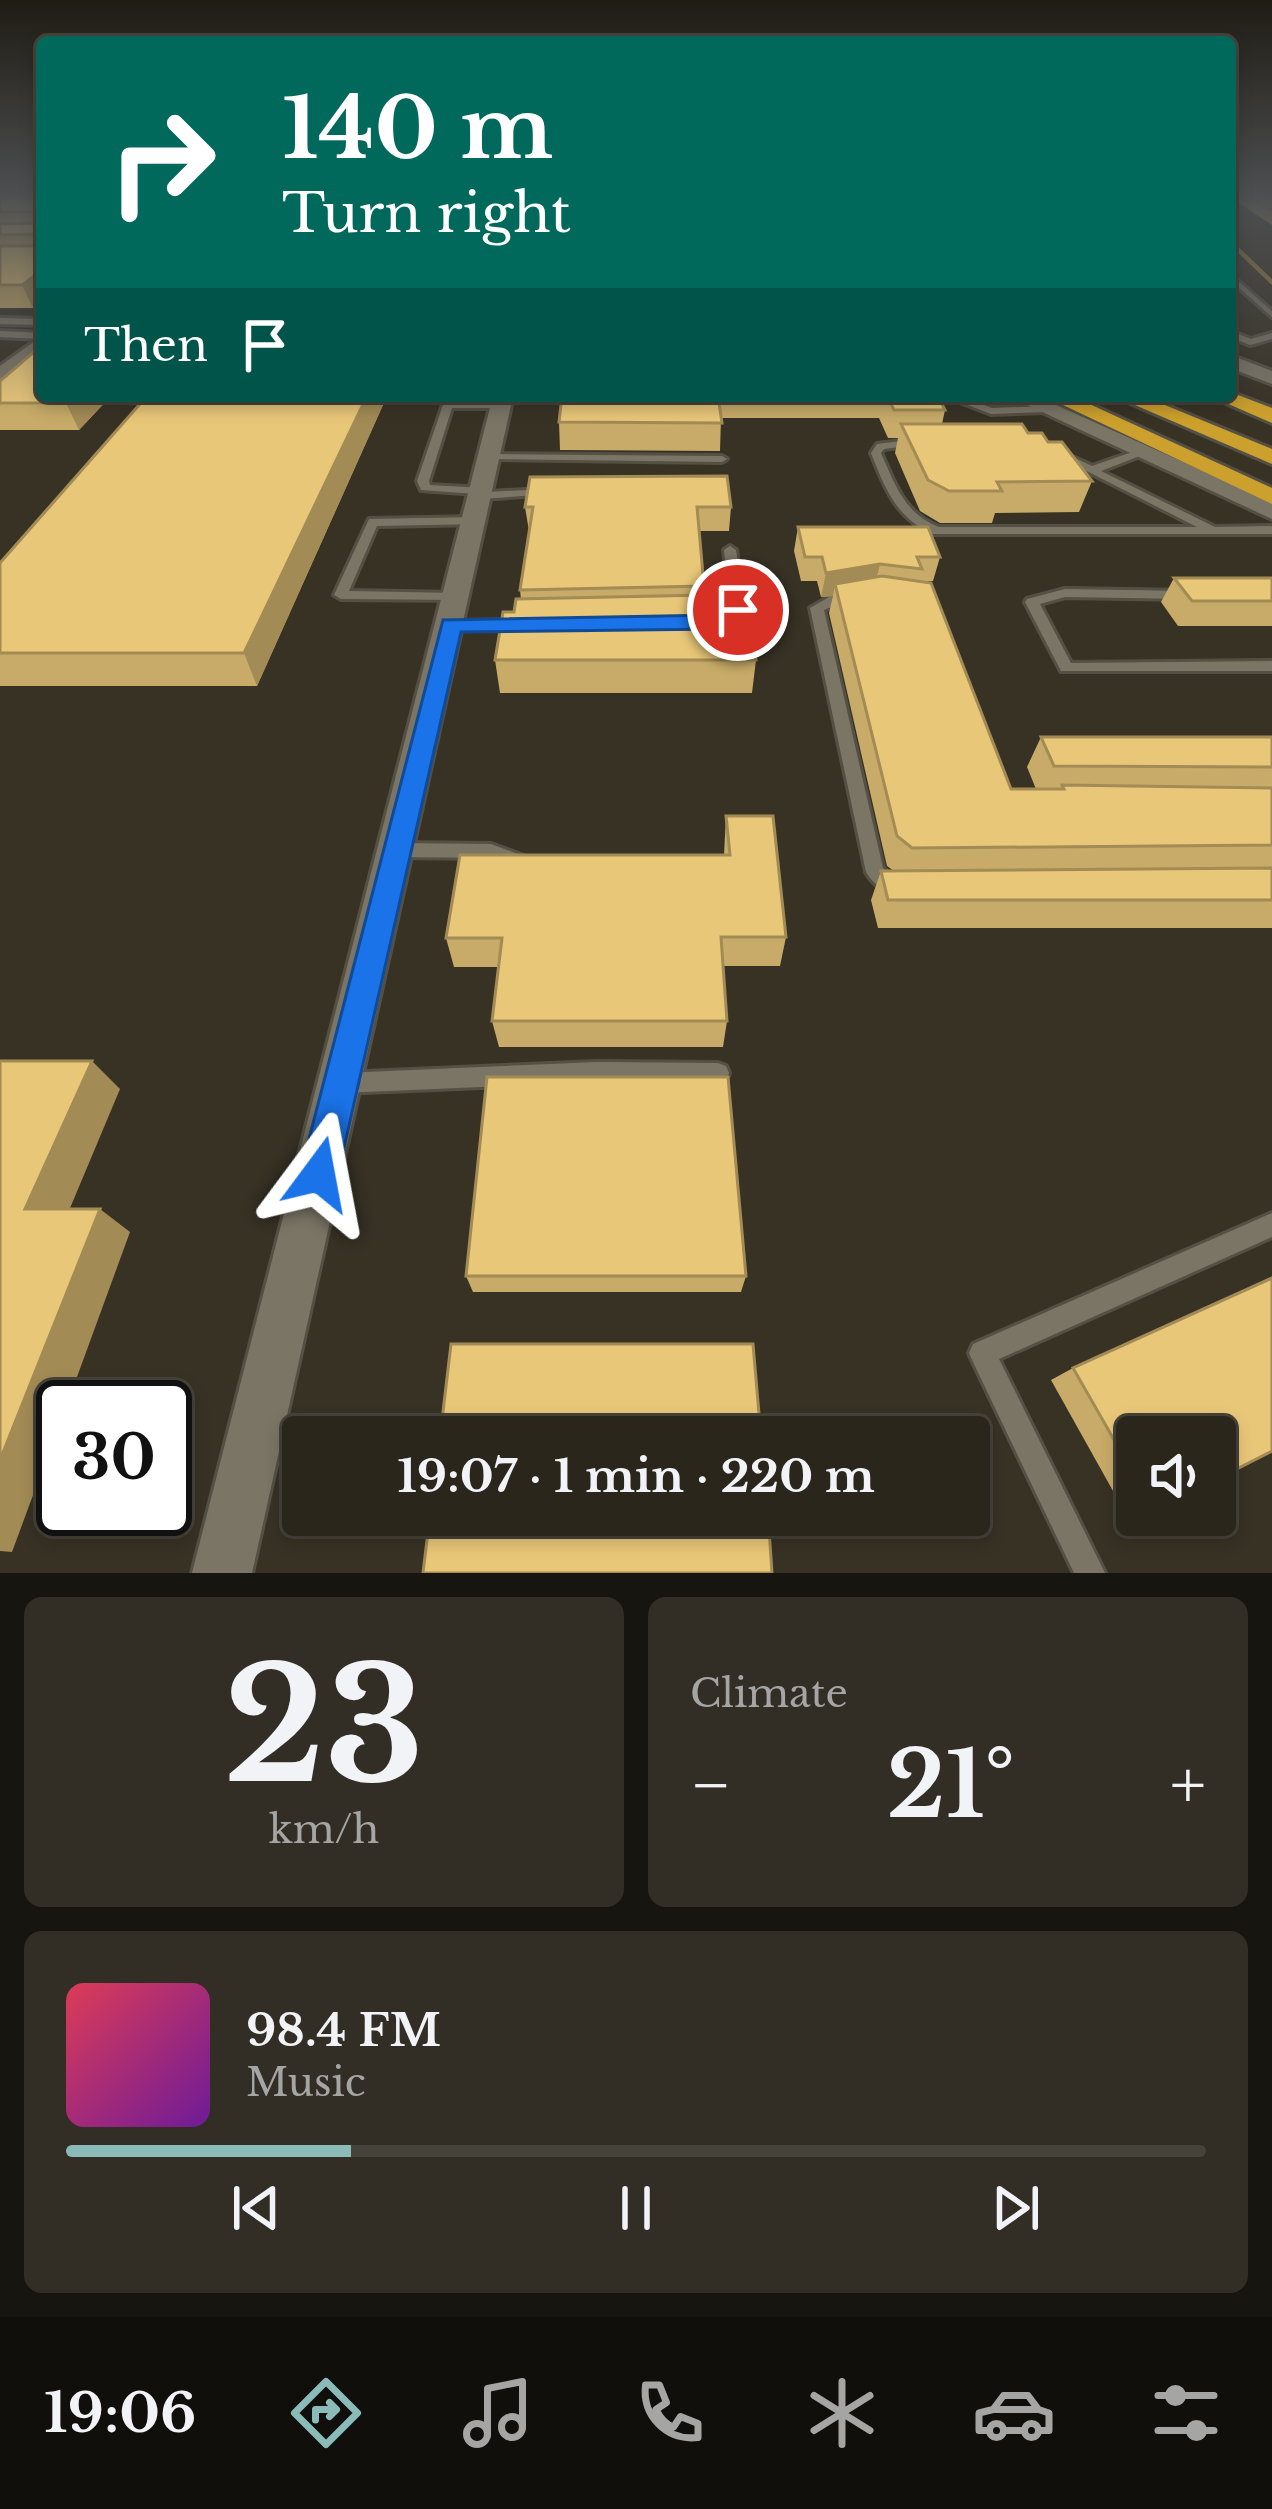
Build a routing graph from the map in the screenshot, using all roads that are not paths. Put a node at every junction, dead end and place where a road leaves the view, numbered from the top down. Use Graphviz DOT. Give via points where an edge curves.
graph roads {
  1 [pos="1236,282"];
  2 [pos="1272,315"];
  3 [pos="0,321"];
  4 [pos="36,322"];
  5 [pos="1236,326"];
  6 [pos="0,334"];
  7 [pos="1236,336"];
  8 [pos="1272,336"];
  9 [pos="36,338"];
  10 [pos="1250,342"];
  11 [pos="36,344"];
  12 [pos="1236,363"];
  13 [pos="8,369"];
  14 [pos="1267,374"];
  15 [pos="1236,382"];
  16 [pos="1272,395"];
  17 [pos="448,402"];
  18 [pos="502,402"];
  19 [pos="966,402"];
  20 [pos="1051,402"];
  21 [pos="1120,402"];
  22 [pos="1139,402"];
  23 [pos="1236,402"];
  24 [pos="1272,416"];
  25 [pos="930,442"];
  26 [pos="1051,451"];
  27 [pos="1142,452"];
  28 [pos="1272,457"];
  29 [pos="722,459"];
  30 [pos="1092,470"];
  31 [pos="1272,475"];
  32 [pos="482,491"];
  33 [pos="559,491"];
  34 [pos="1272,497"];
  35 [pos="1272,511"];
  36 [pos="1272,530"];
  37 [pos="1215,531"];
  38 [pos="730,550"];
  39 [pos="1214,595"];
  40 [pos="874,601"];
  41 [pos="455,611"];
  42 [pos="697,622"];
  43 [pos="541,624"];
  44 [pos="1272,666"];
  45 [pos="397,850"];
  46 [pos="540,869"];
  47 [pos="920,889"];
  48 [pos="718,1072"];
  49 [pos="341,1083"];
  50 [pos="1272,1225"];
  51 [pos="222,1573"];
  52 [pos="1090,1573"];
  1 -- 2 [label="lane"];
  3 -- 4 [label="lane"];
  5 -- 10 [label="lane"];
  6 -- 9 [label="lane"];
  7 -- 10 [label="lane"];
  8 -- 10 [label="lane"];
  11 -- 13 [label="street"];
  12 -- 14 [label="main road"];
  15 -- 16 [label="highway"];
  17 -- 32 [label="lane" via="423,482 434,490"];
  18 -- 32 [label="street"];
  19 -- 20 [label="lane" via="991,411"];
  20 -- 27 [label="main road"];
  20 -- 34 [label="highway"];
  21 -- 31 [label="highway"];
  22 -- 28 [label="highway"];
  23 -- 24 [label="highway"];
  25 -- 37 [label="lane" via="876,453 913,524 937,531"];
  26 -- 30 [label="lane"];
  27 -- 30 [label="lane"];
  27 -- 35 [label="main road"];
  29 -- 32 [label="lane"];
  30 -- 37 [label="lane"];
  32 -- 33 [label="lane"];
  32 -- 41 [label="street"];
  32 -- 41 [label="lane" via="373,522 341,595"];
  36 -- 37 [label="lane"];
  38 -- 42 [label="lane" via="734,619"];
  39 -- 44 [label="lane" via="1065,593 1032,602 1066,668"];
  40 -- 47 [label="lane" via="817,608 875,872 896,889"];
  41 -- 43 [label="lane"];
  41 -- 45 [label="street"];
  45 -- 46 [label="lane" via="491,851"];
  45 -- 49 [label="street"];
  48 -- 49 [label="lane"];
  49 -- 51 [label="street"];
  50 -- 52 [label="lane" via="982,1353"];
}
